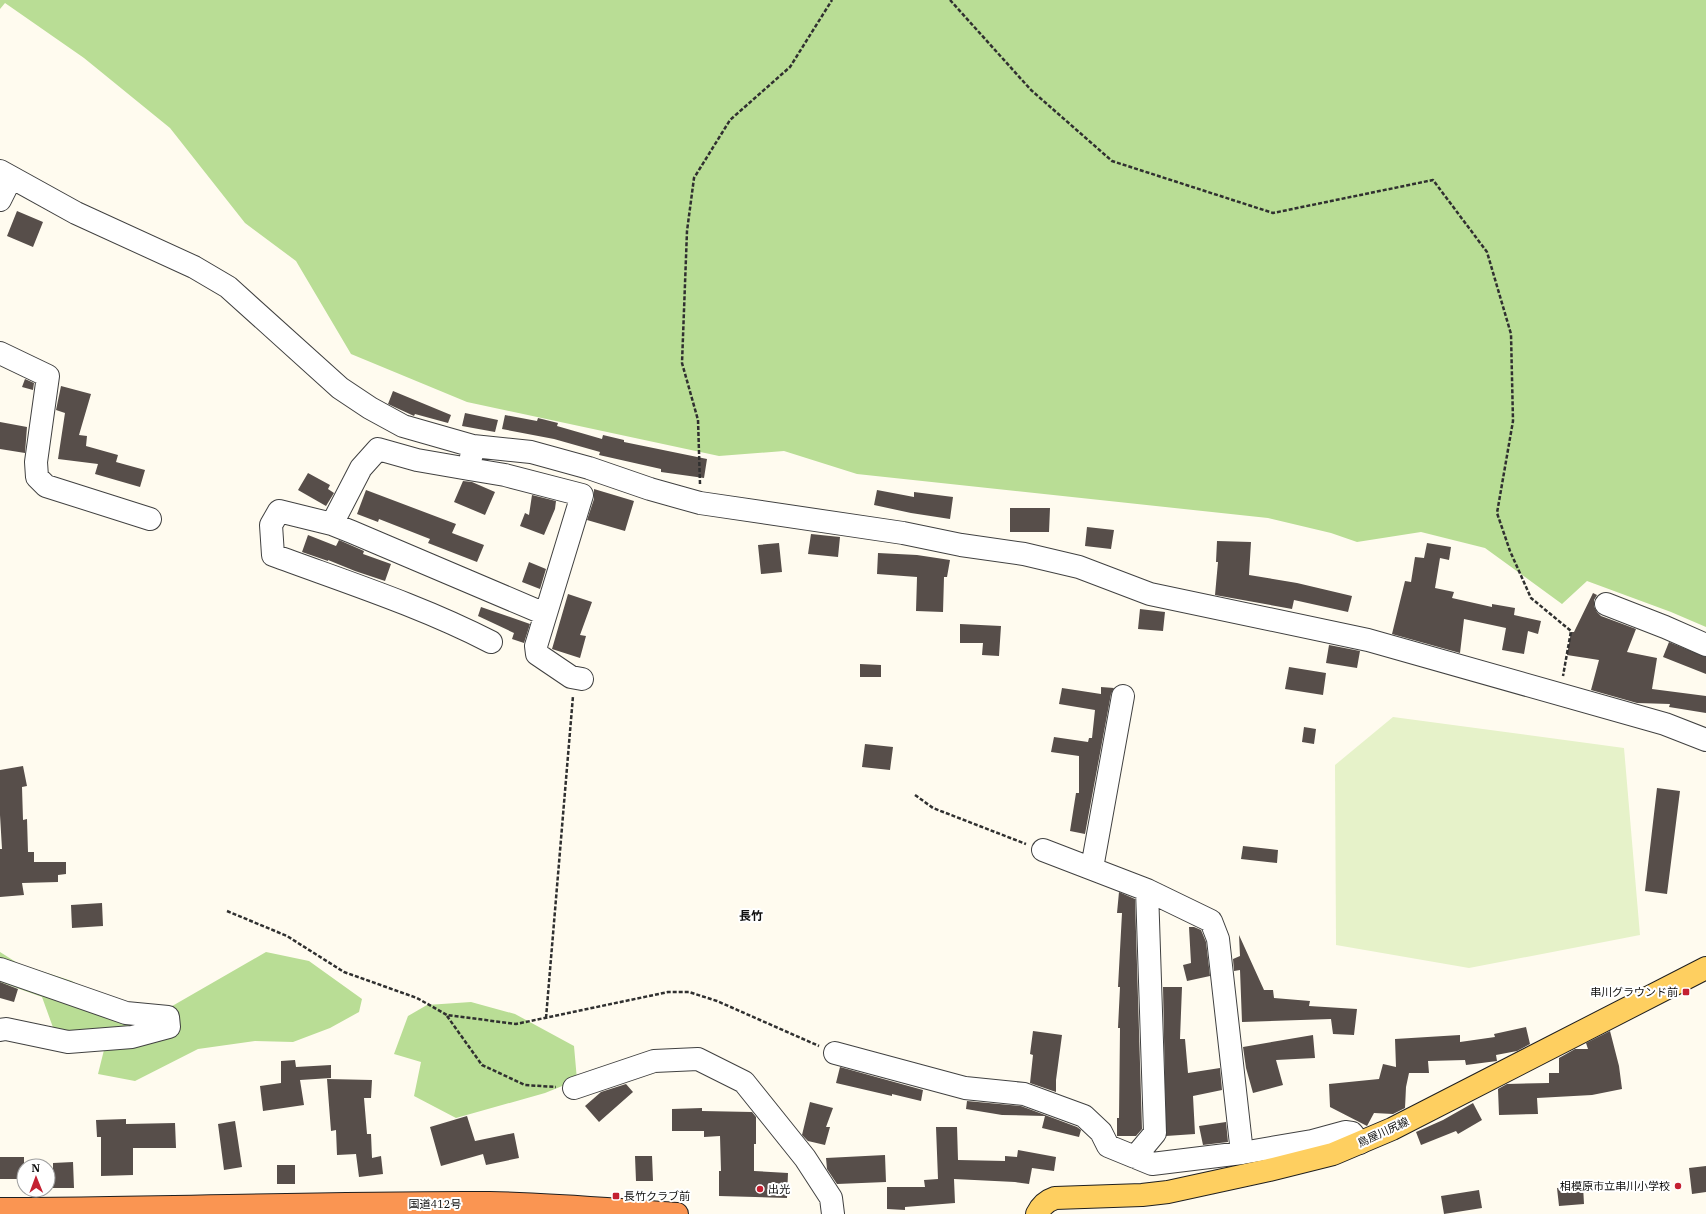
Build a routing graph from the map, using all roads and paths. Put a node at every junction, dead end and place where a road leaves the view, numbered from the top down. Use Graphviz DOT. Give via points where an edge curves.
graph roads {
  1 [pos="832,0"];
  2 [pos="950,0"];
  3 [pos="6,175"];
  4 [pos="0,200"];
  5 [pos="0,353"];
  6 [pos="473,446"];
  7 [pos="469,469"];
  8 [pos="700,503"];
  9 [pos="150,519"];
  10 [pos="332,524"];
  11 [pos="1606,604"];
  12 [pos="545,614"];
  13 [pos="491,642"];
  14 [pos="1706,646"];
  15 [pos="580,679"];
  16 [pos="1560,694"];
  17 [pos="1124,696"];
  18 [pos="1706,740"];
  19 [pos="916,795"];
  20 [pos="1043,850"];
  21 [pos="1092,868"];
  22 [pos="1147,890"];
  23 [pos="227,911"];
  24 [pos="1706,968"];
  25 [pos="0,970"];
  26 [pos="447,1015"];
  27 [pos="546,1018"];
  28 [pos="0,1030"];
  29 [pos="835,1053"];
  30 [pos="574,1088"];
  31 [pos="1360,1143"];
  32 [pos="1242,1153"];
  33 [pos="1135,1157"];
  34 [pos="0,1209"];
  35 [pos="677,1214"];
  36 [pos="833,1214"];
  37 [pos="1037,1214"];
  1 -- 8 [label="path" via="790,67 730,120 694,178 687,231 682,363 698,420"];
  2 -- 16 [label="path" via="1031,90 1112,161 1273,213 1433,180 1487,252 1511,334 1513,421 1497,514 1531,598 1571,632"];
  3 -- 4 [label="street"];
  3 -- 6 [label="street" via="76,213 194,267 228,287 340,388 370,408 403,426"];
  5 -- 9 [label="street" via="48,376 36,462 37,477 46,486"];
  6 -- 7 [label="street"];
  6 -- 8 [label="street" via="531,452"];
  7 -- 10 [label="street" via="417,460 378,449 361,468"];
  7 -- 12 [label="street" via="505,475 582,495"];
  8 -- 16 [label="street" via="1024,554 1078,567 1150,594 1368,640"];
  10 -- 12 [label="street"];
  10 -- 13 [label="street" via="279,511 271,525 273,555 413,606"];
  11 -- 14 [label="street" via="1665,626"];
  12 -- 15 [label="street" via="536,646 537,654 571,677"];
  15 -- 27 [label="path" via="571,705"];
  16 -- 18 [label="street" via="1665,724"];
  17 -- 21 [label="street"];
  19 -- 20 [label="path" via="933,808"];
  20 -- 21 [label="street"];
  21 -- 22 [label="street"];
  22 -- 32 [label="street" via="1211,921 1218,939"];
  22 -- 33 [label="street" via="1155,1134"];
  23 -- 26 [label="path" via="287,936 344,972 417,998"];
  24 -- 31 [label="main road, 鳥屋川尻線"];
  25 -- 28 [label="street" via="126,1013 168,1017 169,1027 132,1037 68,1042 6,1029"];
  26 -- 27 [label="path" via="516,1024"];
  26 -- 30 [label="path" via="482,1065 525,1085"];
  27 -- 29 [label="path" via="668,992 688,992 717,1001"];
  29 -- 33 [label="street" via="965,1088 1024,1094 1084,1116 1101,1132 1108,1146"];
  30 -- 36 [label="street" via="654,1061 698,1059 744,1082 805,1158 831,1198"];
  31 -- 32 [label="street" via="1352,1133 1345,1132 1312,1141"];
  31 -- 37 [label="main road, 鳥屋川尻線" via="1303,1162 1168,1192 1055,1198 1041,1207"];
  32 -- 33 [label="street" via="1152,1164"];
  34 -- 35 [label="highway, 国道412号" via="492,1203"];
}
